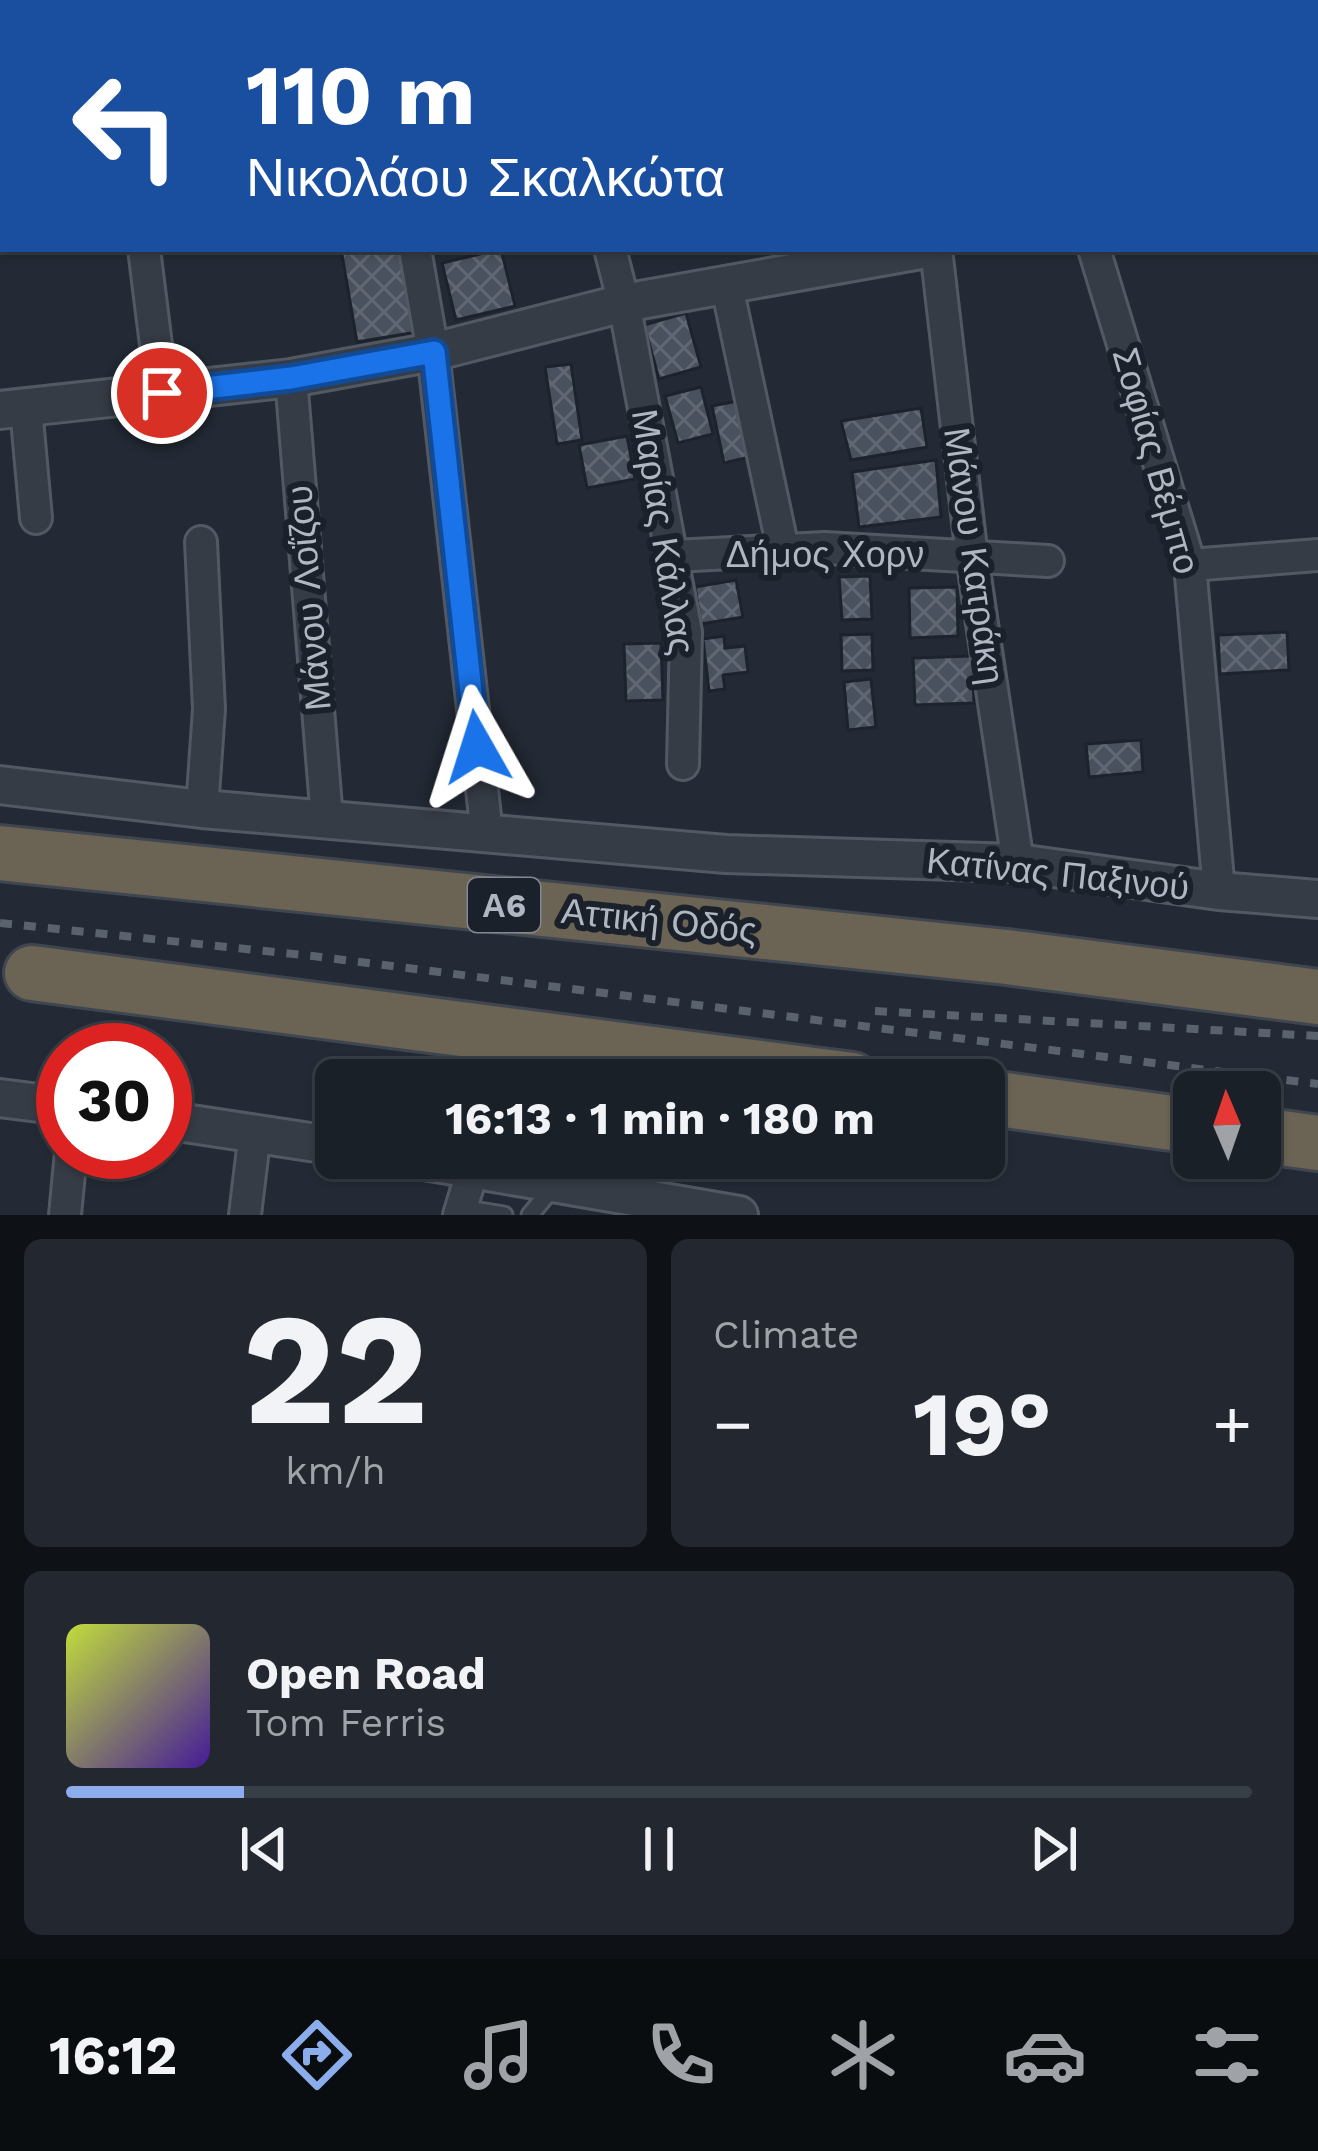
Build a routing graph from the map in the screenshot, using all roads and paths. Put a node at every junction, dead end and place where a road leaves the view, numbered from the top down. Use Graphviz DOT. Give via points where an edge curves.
graph roads {
  1 [pos="144,252"];
  2 [pos="416,252"];
  3 [pos="611,252"];
  4 [pos="910,252"];
  5 [pos="922,252"];
  6 [pos="1095,252"];
  7 [pos="726,282"];
  8 [pos="624,302"];
  9 [pos="434,352"];
  10 [pos="291,378"];
  11 [pos="162,393"];
  12 [pos="13,409"];
  13 [pos="36,518"];
  14 [pos="202,542"];
  15 [pos="783,549"];
  16 [pos="1318,555"];
  17 [pos="674,556"];
  18 [pos="972,557"];
  19 [pos="1048,560"];
  20 [pos="1190,565"];
  21 [pos="682,764"];
  22 [pos="0,785"];
  23 [pos="202,809"];
  24 [pos="327,819"];
  25 [pos="487,834"];
  26 [pos="0,853"];
  27 [pos="1018,862"];
  28 [pos="1219,891"];
  29 [pos="1318,899"];
  30 [pos="32,973"];
  31 [pos="1318,997"];
  32 [pos="691,1059"];
  33 [pos="0,1098"];
  34 [pos="1005,1100"];
  35 [pos="36,1103"];
  36 [pos="1173,1123"];
  37 [pos="192,1124"];
  38 [pos="255,1132"];
  39 [pos="1281,1138"];
  40 [pos="315,1142"];
  41 [pos="1318,1143"];
  42 [pos="68,1179"];
  43 [pos="470,1179"];
  44 [pos="508,1179"];
  45 [pos="565,1195"];
  46 [pos="460,1212"];
  47 [pos="64,1215"];
  48 [pos="245,1215"];
  49 [pos="504,1215"];
  50 [pos="530,1215"];
  51 [pos="740,1215"];
  1 -- 11 [label="street"];
  2 -- 9 [label="street"];
  3 -- 8 [label="street, Μαρίας Κάλλας"];
  4 -- 7 [label="street"];
  5 -- 18 [label="street, Μάνου Κατράκη"];
  6 -- 20 [label="street, Σοφίας Βέμπο"];
  7 -- 8 [label="street"];
  7 -- 15 [label="street"];
  8 -- 9 [label="street"];
  8 -- 17 [label="street, Μαρίας Κάλλας"];
  9 -- 10 [label="street"];
  9 -- 25 [label="street"];
  10 -- 11 [label="street"];
  10 -- 24 [label="street, Μάνου Λοΐζου"];
  11 -- 12 [label="street"];
  12 -- 13 [label="street"];
  14 -- 23 [label="street"];
  15 -- 17 [label="street, Δήμος Χορν"];
  15 -- 18 [label="street, Δήμος Χορν"];
  16 -- 20 [label="street"];
  17 -- 21 [label="street, Μαρίας Κάλλας" via="686,632"];
  18 -- 19 [label="street, Δήμος Χορν"];
  18 -- 27 [label="street, Μάνου Κατράκη"];
  20 -- 28 [label="street, Σοφίας Βέμπο"];
  22 -- 23 [label="street, Κατίνας Παξινού"];
  23 -- 24 [label="street, Κατίνας Παξινού"];
  24 -- 25 [label="street, Κατίνας Παξινού"];
  25 -- 27 [label="street, Κατίνας Παξινού" via="726,854"];
  26 -- 31 [label="highway, Αττική Οδός / Α6"];
  27 -- 28 [label="street, Κατίνας Παξινού"];
  28 -- 29 [label="street, Κατίνας Παξινού"];
  30 -- 32 [label="highway"];
  33 -- 35 [label="street"];
  34 -- 36 [label="highway"];
  37 -- 38 [label="street"];
  38 -- 40 [label="street"];
  38 -- 48 [label="street"];
  39 -- 41 [label="highway"];
  42 -- 47 [label="street"];
  43 -- 46 [label="street"];
  44 -- 45 [label="street"];
  45 -- 50 [label="lane"];
  45 -- 51 [label="street"];
  46 -- 49 [label="lane"];
}
